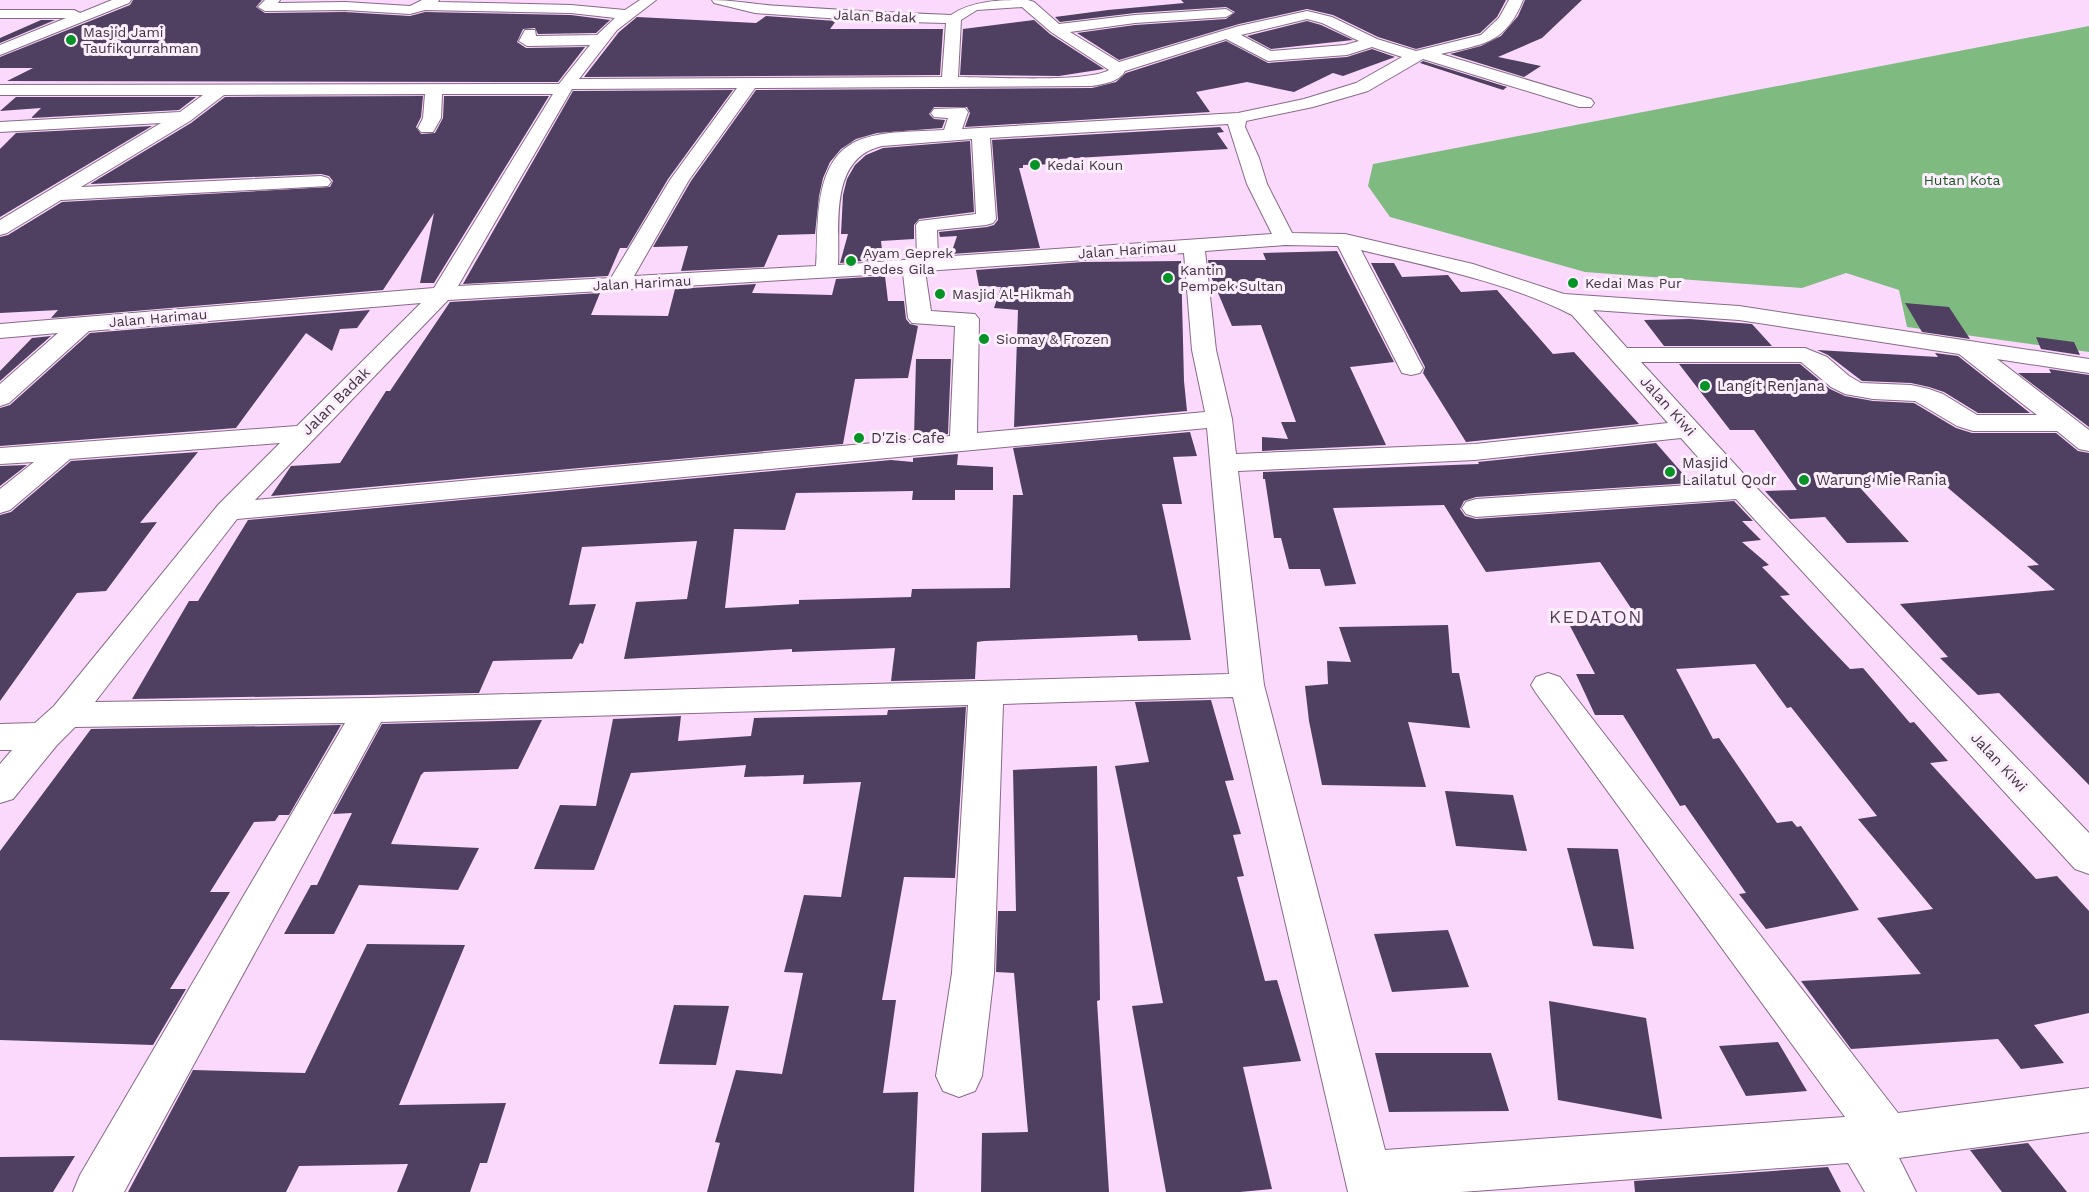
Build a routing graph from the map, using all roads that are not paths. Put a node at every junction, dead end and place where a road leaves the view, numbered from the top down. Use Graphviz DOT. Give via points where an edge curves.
graph roads {
  1 [pos="124,0"];
  2 [pos="273,0"];
  3 [pos="649,0"];
  4 [pos="719,0"];
  5 [pos="1215,0"];
  6 [pos="1516,0"];
  7 [pos="428,3"];
  8 [pos="1032,5"];
  9 [pos="1288,5"];
  10 [pos="1138,7"];
  11 [pos="1093,9"];
  12 [pos="1062,12"];
  13 [pos="1226,13"];
  14 [pos="0,14"];
  15 [pos="91,14"];
  16 [pos="627,15"];
  17 [pos="1302,15"];
  18 [pos="954,19"];
  19 [pos="1056,29"];
  20 [pos="1237,32"];
  21 [pos="530,33"];
  22 [pos="600,40"];
  23 [pos="1372,42"];
  24 [pos="3,48"];
  25 [pos="1421,56"];
  26 [pos="1117,68"];
  27 [pos="950,82"];
  28 [pos="750,83"];
  29 [pos="566,87"];
  30 [pos="434,89"];
  31 [pos="0,90"];
  32 [pos="218,91"];
  33 [pos="1585,103"];
  34 [pos="940,113"];
  35 [pos="184,117"];
  36 [pos="1238,118"];
  37 [pos="0,127"];
  38 [pos="427,128"];
  39 [pos="981,133"];
  40 [pos="951,135"];
  41 [pos="321,182"];
  42 [pos="56,194"];
  43 [pos="4,223"];
  44 [pos="1285,239"];
  45 [pos="1345,240"];
  46 [pos="1194,246"];
  47 [pos="921,265"];
  48 [pos="827,272"];
  49 [pos="620,284"];
  50 [pos="442,294"];
  51 [pos="1563,301"];
  52 [pos="82,324"];
  53 [pos="0,330"];
  54 [pos="1965,347"];
  55 [pos="1622,355"];
  56 [pos="2089,366"];
  57 [pos="1410,368"];
  58 [pos="0,398"];
  59 [pos="1219,419"];
  60 [pos="2064,423"];
  61 [pos="1689,429"];
  62 [pos="305,433"];
  63 [pos="2089,443"];
  64 [pos="963,444"];
  65 [pos="63,452"];
  66 [pos="0,456"];
  67 [pos="1224,463"];
  68 [pos="1743,490"];
  69 [pos="0,504"];
  70 [pos="1476,508"];
  71 [pos="228,511"];
  72 [pos="1247,685"];
  73 [pos="1548,685"];
  74 [pos="986,693"];
  75 [pos="370,710"];
  76 [pos="55,726"];
  77 [pos="0,737"];
  78 [pos="0,789"];
  79 [pos="2089,858"];
  80 [pos="959,1076"];
  81 [pos="2089,1110"];
  82 [pos="1874,1138"];
  83 [pos="1370,1184"];
  84 [pos="97,1192"];
  85 [pos="1892,1192"];
  1 -- 15 [label="street"];
  2 -- 7 [label="street" via="265,7 410,10"];
  3 -- 16 [label="street, Jalan Badak"];
  4 -- 18 [label="street, Jalan Badak" via="766,10"];
  5 -- 13 [label="street"];
  6 -- 25 [label="street" via="1512,13 1486,38"];
  7 -- 16 [label="street"];
  8 -- 12 [label="street, Jalan Badak"];
  8 -- 18 [label="street, Jalan Badak" via="975,6"];
  8 -- 19 [label="street"];
  9 -- 17 [label="street"];
  10 -- 11 [label="street"];
  13 -- 19 [label="street"];
  13 -- 20 [label="street"];
  14 -- 15 [label="street"];
  15 -- 24 [label="street"];
  16 -- 22 [label="street, Jalan Badak"];
  17 -- 20 [label="street"];
  17 -- 23 [label="street" via="1328,20"];
  18 -- 27 [label="street"];
  19 -- 26 [label="street"];
  20 -- 23 [label="street" via="1268,57 1347,50"];
  20 -- 26 [label="street"];
  21 -- 22 [label="street" via="527,41"];
  22 -- 29 [label="street, Jalan Badak"];
  23 -- 25 [label="street"];
  25 -- 33 [label="street"];
  25 -- 36 [label="street" via="1362,87"];
  26 -- 27 [label="street" via="1112,76 1075,82"];
  27 -- 28 [label="street"];
  28 -- 29 [label="street"];
  28 -- 49 [label="street" via="715,125 662,206"];
  29 -- 30 [label="street"];
  29 -- 50 [label="street, Jalan Badak"];
  30 -- 32 [label="street"];
  30 -- 38 [label="street" via="432,118"];
  31 -- 32 [label="street"];
  32 -- 35 [label="street"];
  34 -- 40 [label="street" via="959,112"];
  35 -- 37 [label="street"];
  35 -- 42 [label="street"];
  36 -- 39 [label="street"];
  36 -- 44 [label="street" via="1236,127 1257,184"];
  39 -- 40 [label="street"];
  39 -- 47 [label="street" via="986,219 926,225"];
  40 -- 48 [label="street" via="882,141 850,154 832,185"];
  41 -- 42 [label="street"];
  42 -- 43 [label="street"];
  44 -- 45 [label="street, Jalan Kiwi"];
  44 -- 46 [label="street, Jalan Harimau"];
  45 -- 51 [label="street, Jalan Kiwi" via="1465,269"];
  45 -- 57 [label="street"];
  46 -- 47 [label="street, Jalan Harimau"];
  46 -- 59 [label="street" via="1204,350"];
  47 -- 48 [label="street, Jalan Harimau"];
  47 -- 64 [label="street" via="920,318 968,319"];
  48 -- 49 [label="street, Jalan Harimau"];
  49 -- 50 [label="street, Jalan Harimau"];
  50 -- 52 [label="street, Jalan Harimau"];
  50 -- 62 [label="street, Jalan Badak"];
  51 -- 54 [label="street" via="1739,313"];
  51 -- 55 [label="street, Jalan Kiwi" via="1580,310"];
  52 -- 53 [label="street, Jalan Harimau"];
  52 -- 58 [label="street"];
  54 -- 56 [label="street"];
  54 -- 60 [label="street"];
  55 -- 60 [label="street" via="1805,355 1819,360 1844,385 1857,390 1919,393 1973,423"];
  55 -- 61 [label="street, Jalan Kiwi"];
  59 -- 64 [label="street"];
  59 -- 67 [label="street"];
  60 -- 63 [label="street"];
  61 -- 67 [label="street" via="1475,452"];
  61 -- 68 [label="street, Jalan Kiwi"];
  62 -- 65 [label="street"];
  62 -- 71 [label="street, Jalan Badak"];
  64 -- 71 [label="street"];
  65 -- 66 [label="street"];
  65 -- 69 [label="street"];
  67 -- 72 [label="street"];
  68 -- 70 [label="street"];
  68 -- 79 [label="street, Jalan Kiwi"];
  71 -- 76 [label="street, Jalan Badak"];
  72 -- 74 [label="street"];
  72 -- 83 [label="street"];
  73 -- 82 [label="street"];
  74 -- 75 [label="street"];
  74 -- 80 [label="street" via="973,973"];
  75 -- 76 [label="street"];
  75 -- 84 [label="street"];
  76 -- 77 [label="street"];
  76 -- 78 [label="street, Jalan Badak"];
  81 -- 82 [label="street"];
  82 -- 83 [label="street"];
  82 -- 85 [label="street"];
}
